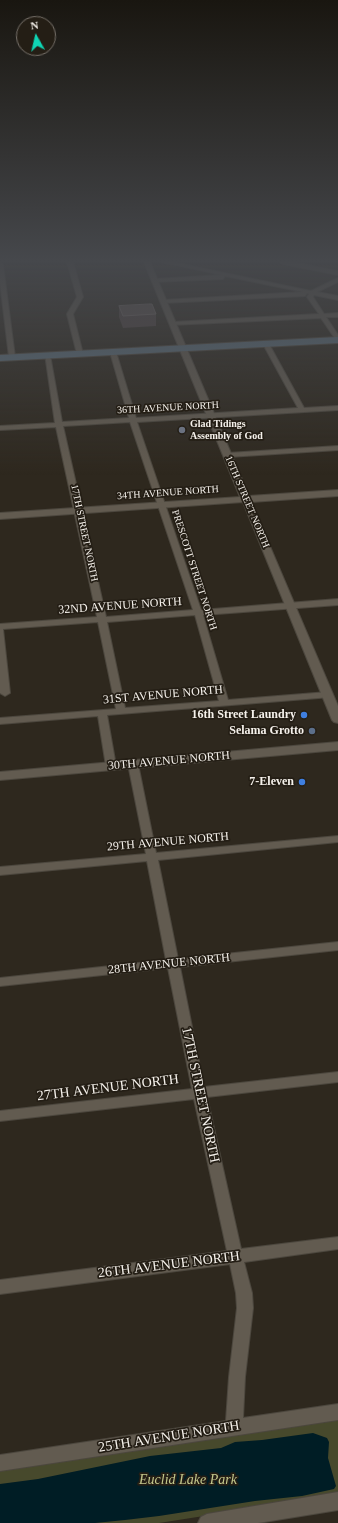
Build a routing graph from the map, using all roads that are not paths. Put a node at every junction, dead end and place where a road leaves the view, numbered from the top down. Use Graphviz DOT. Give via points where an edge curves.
graph roads {
  1 [pos="8,333"];
  2 [pos="75,333"];
  3 [pos="177,333"];
  4 [pos="338,340"];
  5 [pos="266,344"];
  6 [pos="183,348"];
  7 [pos="113,352"];
  8 [pos="80,354"];
  9 [pos="46,355"];
  10 [pos="12,357"];
  11 [pos="0,358"];
  12 [pos="338,408"];
  13 [pos="302,410"];
  14 [pos="211,415"];
  15 [pos="134,420"];
  16 [pos="59,424"];
  17 [pos="0,428"];
  18 [pos="338,448"];
  19 [pos="228,456"];
  20 [pos="338,493"];
  21 [pos="246,499"];
  22 [pos="162,505"];
  23 [pos="79,510"];
  24 [pos="0,516"];
  25 [pos="338,602"];
  26 [pos="290,605"];
  27 [pos="198,612"];
  28 [pos="103,620"];
  29 [pos="0,627"];
  30 [pos="0,631"];
  31 [pos="5,693"];
  32 [pos="328,695"];
  33 [pos="224,703"];
  34 [pos="121,712"];
  35 [pos="102,713"];
  36 [pos="338,720"];
  37 [pos="0,721"];
  38 [pos="338,746"];
  39 [pos="133,764"];
  40 [pos="111,766"];
  41 [pos="0,776"];
  42 [pos="338,839"];
  43 [pos="151,857"];
  44 [pos="0,871"];
  45 [pos="338,946"];
  46 [pos="174,963"];
  47 [pos="0,982"];
  48 [pos="338,1077"];
  49 [pos="199,1093"];
  50 [pos="0,1116"];
  51 [pos="338,1243"];
  52 [pos="235,1256"];
  53 [pos="0,1287"];
  54 [pos="338,1412"];
  55 [pos="234,1427"];
  56 [pos="0,1463"];
  57 [pos="338,1501"];
  58 [pos="217,1522"];
  1 -- 10 [label="street"];
  2 -- 8 [label="street"];
  3 -- 6 [label="street, 16TH STREET NORTH"];
  4 -- 5 [label="main road"];
  5 -- 6 [label="main road"];
  5 -- 13 [label="street"];
  6 -- 7 [label="main road"];
  6 -- 14 [label="street, 16TH STREET NORTH"];
  7 -- 8 [label="main road"];
  7 -- 15 [label="street, PRESCOTT STREET NORTH"];
  8 -- 9 [label="main road"];
  9 -- 10 [label="main road"];
  9 -- 16 [label="street, 17TH STREET NORTH"];
  10 -- 11 [label="main road"];
  12 -- 13 [label="street, 36TH AVENUE NORTH"];
  13 -- 14 [label="street, 36TH AVENUE NORTH"];
  14 -- 15 [label="street, 36TH AVENUE NORTH"];
  14 -- 19 [label="street, 16TH STREET NORTH"];
  15 -- 16 [label="street, 36TH AVENUE NORTH"];
  15 -- 22 [label="street, PRESCOTT STREET NORTH"];
  16 -- 17 [label="street, 36TH AVENUE NORTH"];
  16 -- 23 [label="street, 17TH STREET NORTH"];
  18 -- 19 [label="street"];
  19 -- 21 [label="street, 16TH STREET NORTH"];
  20 -- 21 [label="street, 34TH AVENUE NORTH"];
  21 -- 22 [label="street, 34TH AVENUE NORTH"];
  21 -- 26 [label="street, 16TH STREET NORTH"];
  22 -- 23 [label="street, 34TH AVENUE NORTH"];
  22 -- 27 [label="street, PRESCOTT STREET NORTH"];
  23 -- 24 [label="street, 34TH AVENUE NORTH"];
  23 -- 28 [label="street, 17TH STREET NORTH"];
  25 -- 26 [label="street, 32ND AVENUE NORTH"];
  26 -- 27 [label="street, 32ND AVENUE NORTH"];
  26 -- 32 [label="street, 16TH STREET NORTH"];
  27 -- 28 [label="street, 32ND AVENUE NORTH"];
  27 -- 33 [label="street, PRESCOTT STREET NORTH"];
  28 -- 29 [label="street, 32ND AVENUE NORTH"];
  28 -- 34 [label="street, 17TH STREET NORTH"];
  30 -- 31 [label="street"];
  32 -- 33 [label="street, 31ST AVENUE NORTH"];
  32 -- 36 [label="street, 16TH STREET NORTH"];
  33 -- 34 [label="street, 31ST AVENUE NORTH"];
  34 -- 35 [label="street, 31ST AVENUE NORTH"];
  35 -- 37 [label="street, 31ST AVENUE NORTH"];
  35 -- 40 [label="street"];
  38 -- 39 [label="street, 30TH AVENUE NORTH"];
  39 -- 40 [label="street, 30TH AVENUE NORTH"];
  39 -- 43 [label="street, 17TH STREET NORTH"];
  40 -- 41 [label="street, 30TH AVENUE NORTH"];
  42 -- 43 [label="street, 29TH AVENUE NORTH"];
  43 -- 44 [label="street, 29TH AVENUE NORTH"];
  43 -- 46 [label="street, 17TH STREET NORTH"];
  45 -- 46 [label="street, 28TH AVENUE NORTH"];
  46 -- 47 [label="street, 28TH AVENUE NORTH"];
  46 -- 49 [label="street, 17TH STREET NORTH"];
  48 -- 49 [label="street, 27TH AVENUE NORTH"];
  49 -- 50 [label="street, 27TH AVENUE NORTH"];
  49 -- 52 [label="street, 17TH STREET NORTH"];
  51 -- 52 [label="street, 26TH AVENUE NORTH"];
  52 -- 53 [label="street, 26TH AVENUE NORTH"];
  52 -- 55 [label="street, 17TH STREET NORTH" via="245,1308"];
  54 -- 55 [label="street, 25TH AVENUE NORTH"];
  55 -- 56 [label="street, 25TH AVENUE NORTH"];
  57 -- 58 [label="street"];
}
